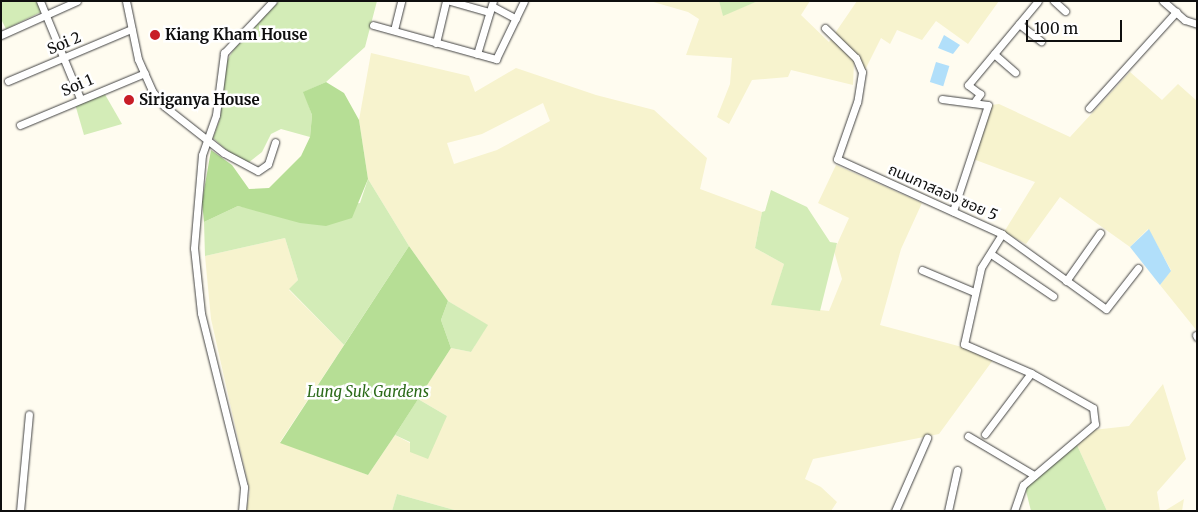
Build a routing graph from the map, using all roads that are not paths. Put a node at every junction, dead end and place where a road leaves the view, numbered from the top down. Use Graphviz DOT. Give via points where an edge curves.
graph roads {
  1 [pos="40,1"];
  2 [pos="76,1"];
  3 [pos="126,1"];
  4 [pos="273,1"];
  5 [pos="401,1"];
  6 [pos="448,1"];
  7 [pos="524,1"];
  8 [pos="1038,1"];
  9 [pos="1054,1"];
  10 [pos="1163,1"];
  11 [pos="491,6"];
  12 [pos="1065,11"];
  13 [pos="1176,12"];
  14 [pos="45,15"];
  15 [pos="516,19"];
  16 [pos="1019,24"];
  17 [pos="1197,24"];
  18 [pos="373,25"];
  19 [pos="825,28"];
  20 [pos="131,29"];
  21 [pos="394,30"];
  22 [pos="1,34"];
  23 [pos="1041,41"];
  24 [pos="436,42"];
  25 [pos="477,54"];
  26 [pos="994,54"];
  27 [pos="64,60"];
  28 [pos="1015,72"];
  29 [pos="145,73"];
  30 [pos="8,81"];
  31 [pos="80,98"];
  32 [pos="942,99"];
  33 [pos="975,101"];
  34 [pos="1089,108"];
  35 [pos="20,125"];
  36 [pos="208,139"];
  37 [pos="274,142"];
  38 [pos="953,211"];
  39 [pos="1100,233"];
  40 [pos="1002,234"];
  41 [pos="991,254"];
  42 [pos="1138,268"];
  43 [pos="922,270"];
  44 [pos="1066,281"];
  45 [pos="974,292"];
  46 [pos="1053,296"];
  47 [pos="1031,373"];
  48 [pos="29,414"];
  49 [pos="985,434"];
  50 [pos="968,436"];
  51 [pos="927,438"];
  52 [pos="957,470"];
  53 [pos="1034,475"];
  54 [pos="20,511"];
  55 [pos="242,511"];
  56 [pos="895,511"];
  57 [pos="948,511"];
  58 [pos="1014,511"];
  1 -- 14 [label="street"];
  2 -- 14 [label="street"];
  3 -- 20 [label="street"];
  4 -- 36 [label="street" via="224,53 216,115"];
  5 -- 21 [label="street"];
  6 -- 11 [label="street"];
  6 -- 24 [label="street"];
  7 -- 15 [label="street"];
  8 -- 16 [label="street"];
  9 -- 12 [label="street"];
  10 -- 13 [label="street"];
  11 -- 15 [label="street"];
  11 -- 25 [label="street"];
  13 -- 17 [label="street"];
  13 -- 34 [label="street"];
  14 -- 22 [label="street"];
  14 -- 27 [label="street"];
  15 -- 25 [label="street" via="496,59"];
  16 -- 23 [label="street"];
  16 -- 26 [label="street"];
  18 -- 21 [label="street"];
  19 -- 38 [label="street, ถนนกาสลอง ซอย 5" via="856,58 862,72 857,102 837,160"];
  20 -- 27 [label="street, Soi 2"];
  20 -- 29 [label="street"];
  21 -- 24 [label="street"];
  24 -- 25 [label="street"];
  26 -- 28 [label="street"];
  26 -- 33 [label="street" via="968,85 980,94"];
  27 -- 30 [label="street, Soi 2"];
  27 -- 31 [label="street"];
  29 -- 31 [label="street, Soi 1"];
  29 -- 36 [label="street" via="152,91 164,106"];
  31 -- 35 [label="street, Soi 1"];
  32 -- 38 [label="street" via="988,105"];
  36 -- 37 [label="street" via="224,153 258,171 268,164"];
  36 -- 55 [label="street" via="202,155 195,262 201,313 244,487"];
  38 -- 40 [label="street, ถนนกาสลอง ซอย 5"];
  39 -- 44 [label="street"];
  40 -- 41 [label="street, ถนนกาสลอง ซอย 5"];
  40 -- 44 [label="street"];
  41 -- 45 [label="street, ถนนกาสลอง ซอย 5" via="981,268"];
  41 -- 46 [label="street"];
  42 -- 44 [label="street" via="1107,309"];
  43 -- 45 [label="street"];
  45 -- 47 [label="street, ถนนกาสลอง ซอย 5" via="964,344"];
  47 -- 49 [label="street"];
  47 -- 53 [label="street, ถนนกาสลอง ซอย 5" via="1093,408 1095,424"];
  48 -- 54 [label="street"];
  50 -- 53 [label="street"];
  51 -- 56 [label="street"];
  52 -- 57 [label="street"];
  53 -- 58 [label="street, ถนนกาสลอง ซอย 5" via="1023,485"];
}
